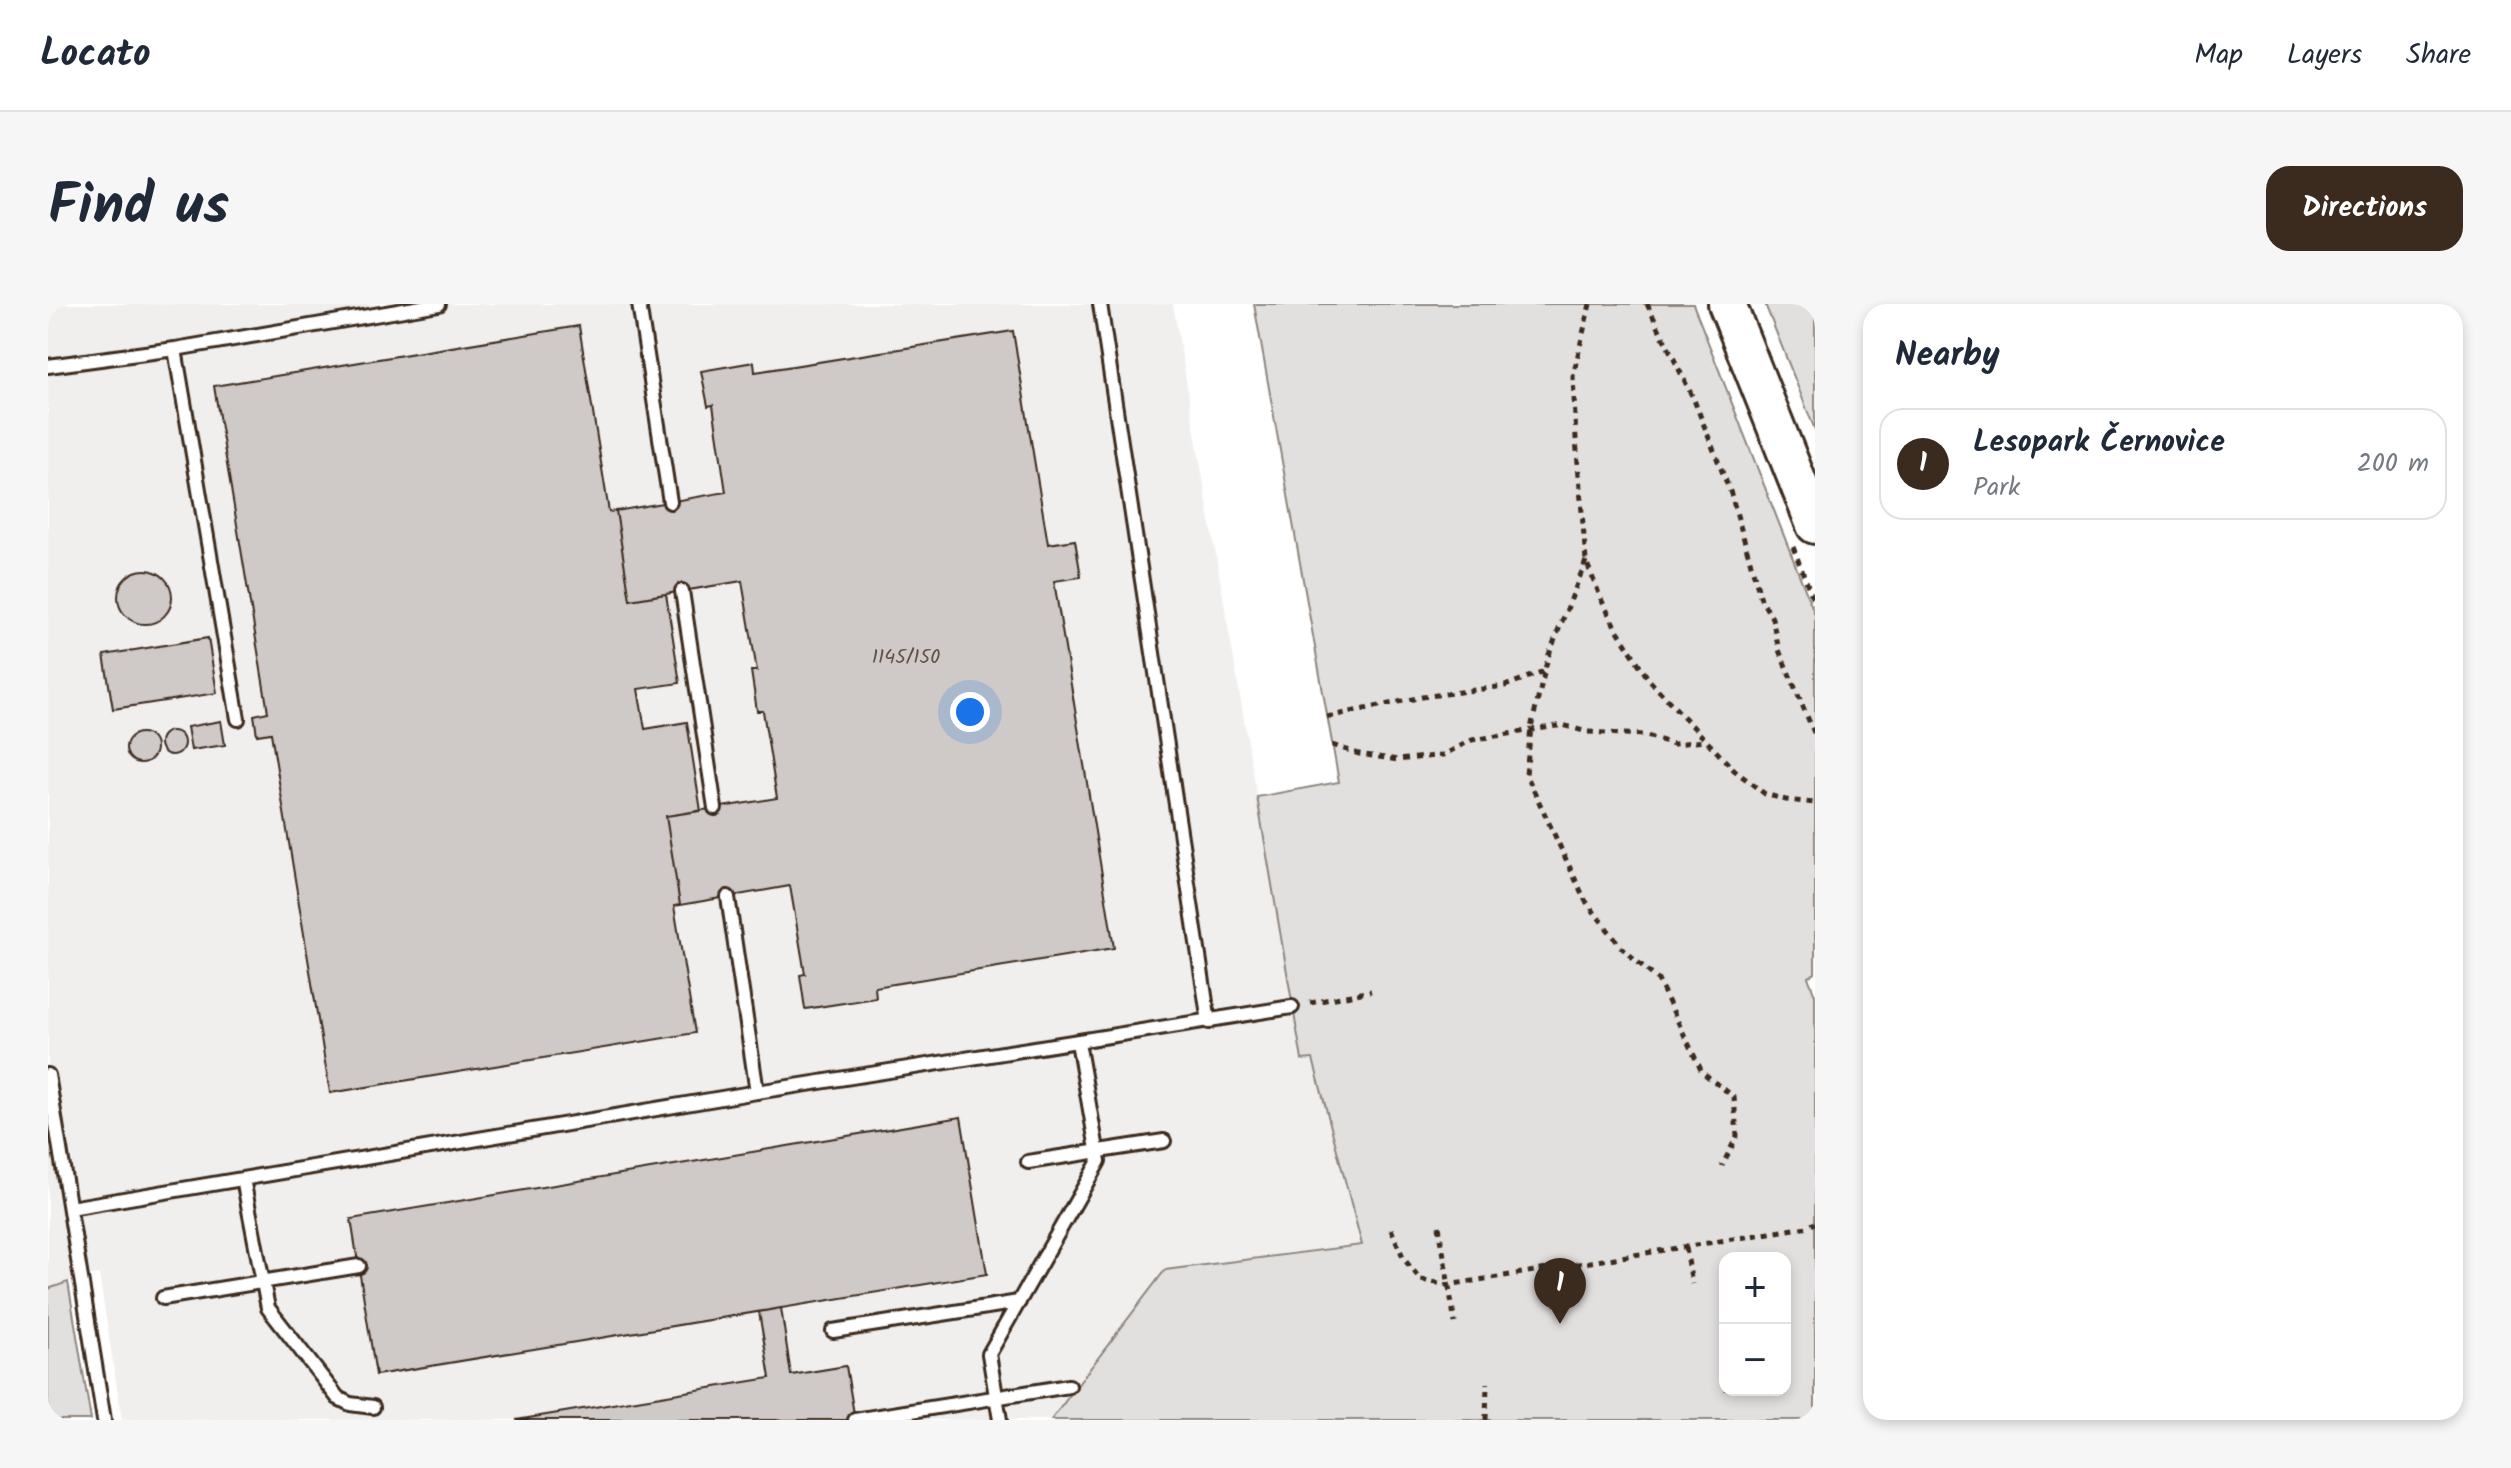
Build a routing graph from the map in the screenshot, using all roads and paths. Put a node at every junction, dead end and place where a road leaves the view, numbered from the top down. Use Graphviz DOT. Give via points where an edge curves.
graph roads {
  1 [pos="439,304"];
  2 [pos="639,304"];
  3 [pos="1100,304"];
  4 [pos="1590,304"];
  5 [pos="1647,304"];
  6 [pos="1727,304"];
  7 [pos="175,349"];
  8 [pos="48,366"];
  9 [pos="670,502"];
  10 [pos="1815,525"];
  11 [pos="1586,561"];
  12 [pos="682,591"];
  13 [pos="1545,670"];
  14 [pos="1327,717"];
  15 [pos="238,719"];
  16 [pos="1531,728"];
  17 [pos="1815,735"];
  18 [pos="1706,741"];
  19 [pos="1332,745"];
  20 [pos="1815,803"];
  21 [pos="715,808"];
  22 [pos="728,897"];
  23 [pos="1371,991"];
  24 [pos="1292,1007"];
  25 [pos="1209,1022"];
  26 [pos="1078,1042"];
  27 [pos="48,1075"];
  28 [pos="757,1092"];
  29 [pos="1164,1141"];
  30 [pos="1097,1151"];
  31 [pos="1028,1162"];
  32 [pos="1722,1166"];
  33 [pos="243,1179"];
  34 [pos="70,1208"];
  35 [pos="1815,1224"];
  36 [pos="1439,1226"];
  37 [pos="1391,1229"];
  38 [pos="1686,1248"];
  39 [pos="359,1266"];
  40 [pos="1555,1269"];
  41 [pos="263,1281"];
  42 [pos="1692,1284"];
  43 [pos="1448,1285"];
  44 [pos="163,1298"];
  45 [pos="1019,1302"];
  46 [pos="1556,1306"];
  47 [pos="1455,1323"];
  48 [pos="833,1331"];
  49 [pos="1487,1383"];
  50 [pos="1069,1386"];
  51 [pos="996,1397"];
  52 [pos="373,1407"];
  53 [pos="104,1420"];
  54 [pos="855,1420"];
  55 [pos="1000,1420"];
  56 [pos="1486,1420"];
  1 -- 7 [label="lane"];
  2 -- 9 [label="lane"];
  3 -- 25 [label="lane"];
  4 -- 11 [label="path" via="1573,376"];
  5 -- 17 [label="path" via="1694,400 1779,650"];
  6 -- 10 [label="street"];
  7 -- 8 [label="lane"];
  7 -- 15 [label="lane"];
  11 -- 13 [label="path"];
  11 -- 18 [label="path" via="1615,626 1649,680"];
  12 -- 21 [label="lane"];
  13 -- 14 [label="path" via="1505,686"];
  13 -- 16 [label="path"];
  16 -- 18 [label="path" via="1563,725 1674,744"];
  16 -- 19 [label="path" via="1472,740 1443,755 1398,760"];
  16 -- 32 [label="path" via="1526,774 1585,900 1622,948 1658,980 1702,1072 1734,1097 1737,1136"];
  18 -- 20 [label="path" via="1765,794"];
  22 -- 28 [label="lane"];
  23 -- 24 [label="path"];
  24 -- 25 [label="lane"];
  25 -- 26 [label="lane"];
  26 -- 28 [label="lane"];
  26 -- 30 [label="lane"];
  27 -- 34 [label="lane"];
  28 -- 33 [label="lane"];
  29 -- 30 [label="lane"];
  30 -- 31 [label="lane"];
  30 -- 45 [label="lane" via="1099,1161"];
  33 -- 34 [label="lane"];
  33 -- 41 [label="lane"];
  34 -- 53 [label="lane"];
  35 -- 38 [label="path"];
  36 -- 43 [label="path"];
  37 -- 43 [label="path" via="1404,1259 1421,1280"];
  38 -- 40 [label="path"];
  38 -- 42 [label="path"];
  39 -- 41 [label="lane"];
  40 -- 43 [label="path"];
  40 -- 46 [label="path"];
  41 -- 44 [label="lane"];
  41 -- 52 [label="lane" via="268,1308 338,1398"];
  43 -- 47 [label="path"];
  45 -- 48 [label="lane"];
  45 -- 51 [label="lane" via="989,1354"];
  49 -- 56 [label="path"];
  50 -- 51 [label="lane"];
  51 -- 54 [label="lane"];
  51 -- 55 [label="lane"];
}
